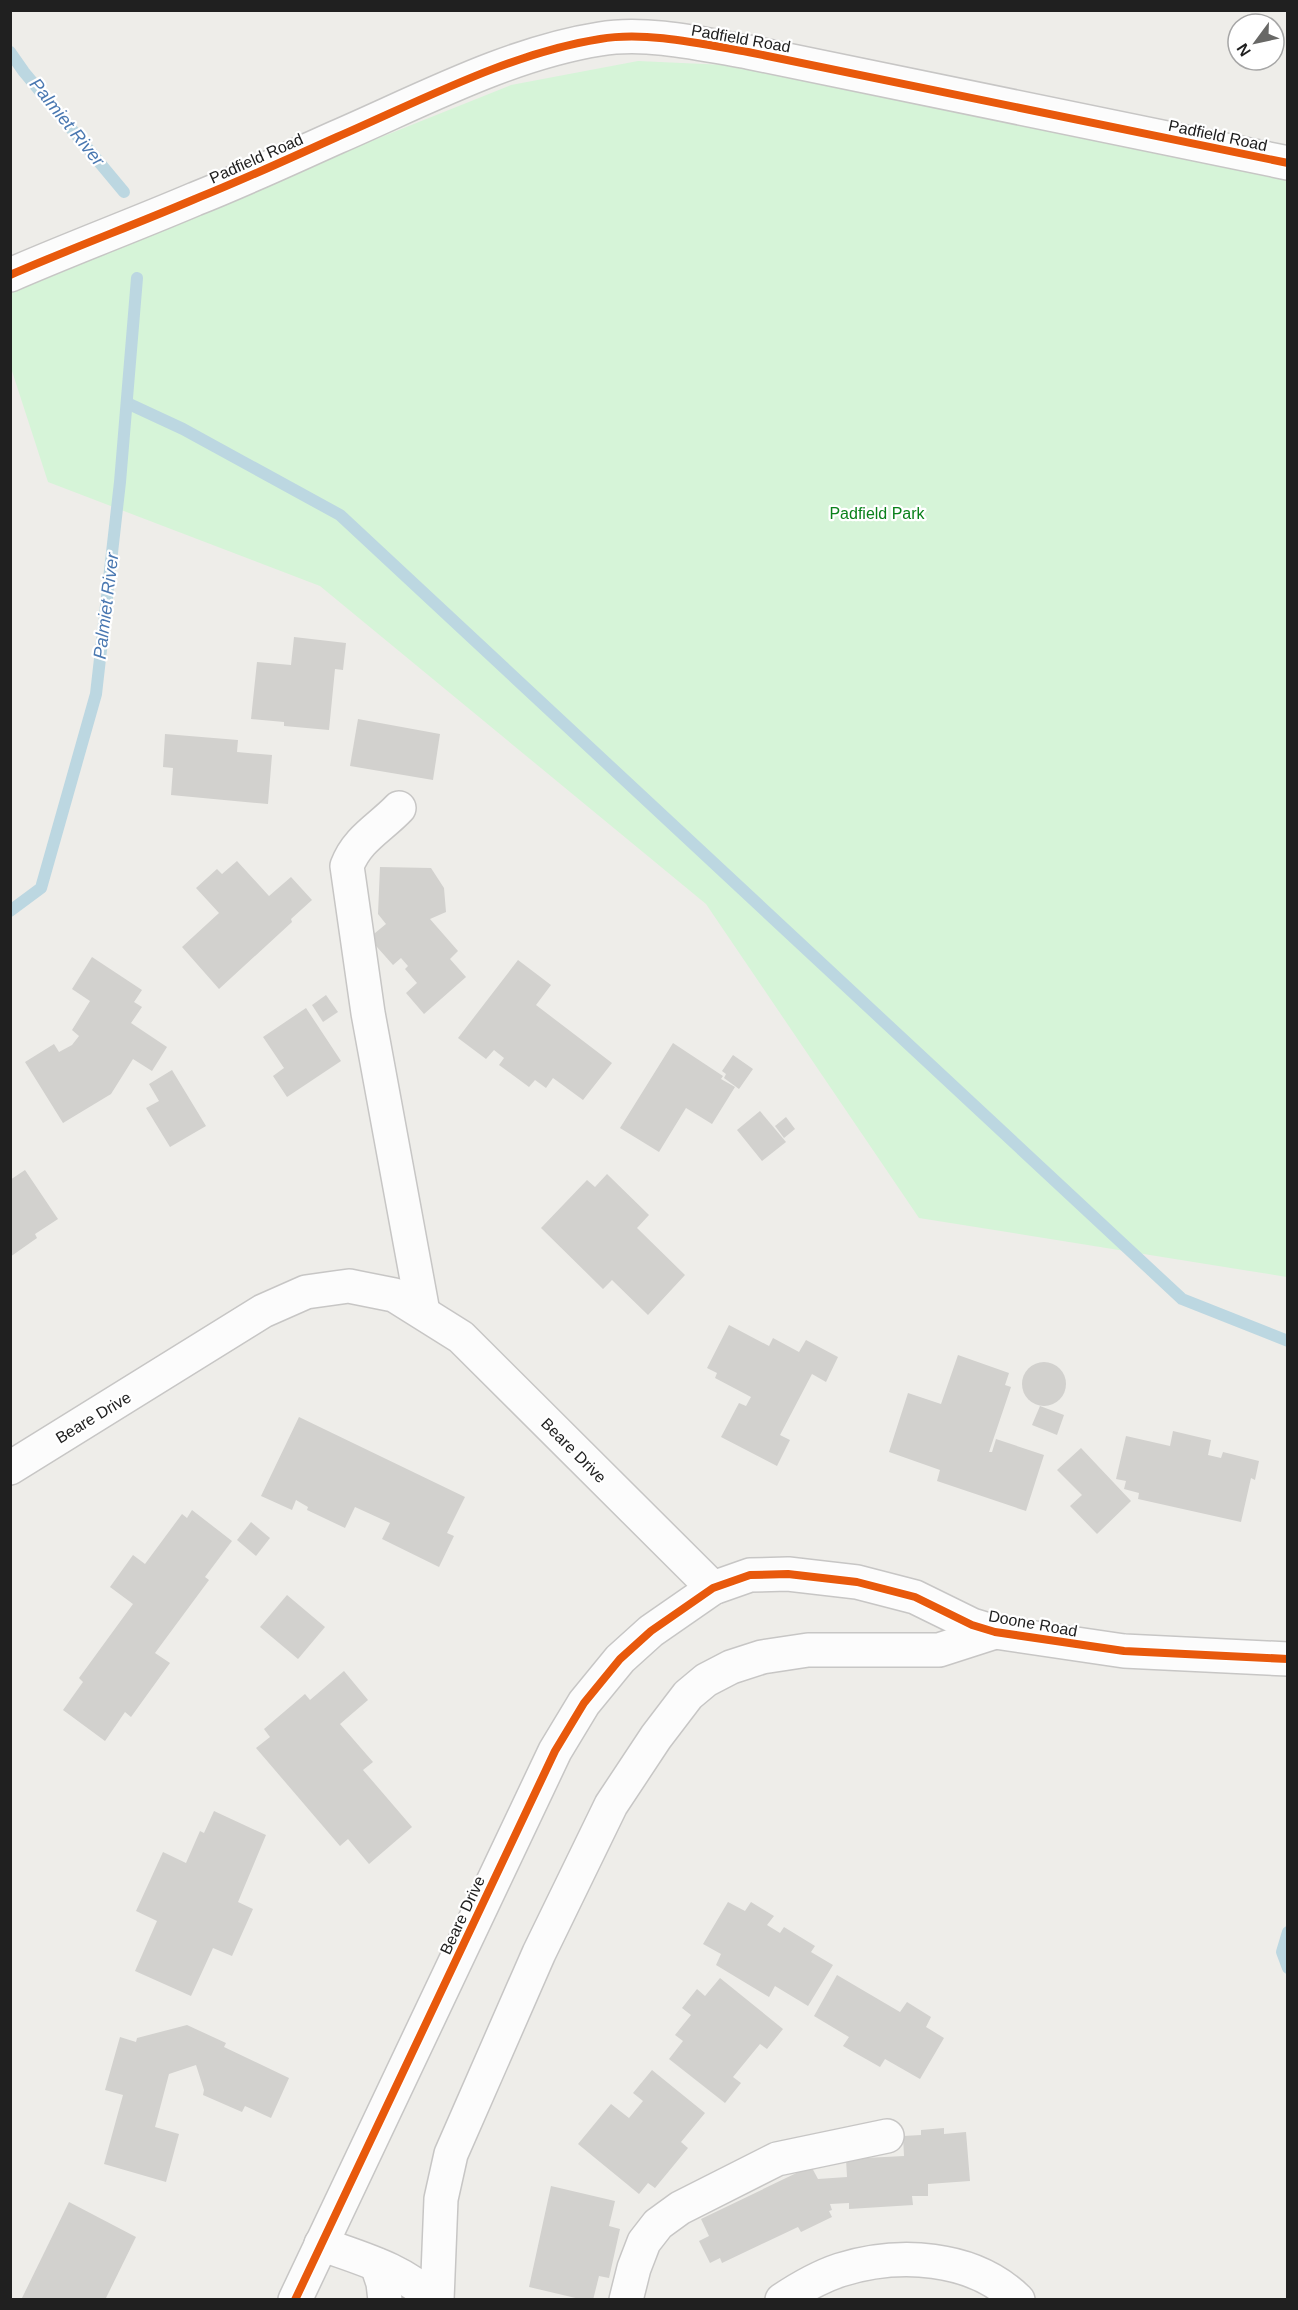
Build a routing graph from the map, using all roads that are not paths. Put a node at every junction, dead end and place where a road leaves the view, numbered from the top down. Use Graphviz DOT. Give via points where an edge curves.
graph roads {
  1 [pos="1287,163"];
  2 [pos="10,275"];
  3 [pos="399,808"];
  4 [pos="423,1312"];
  5 [pos="10,1468"];
  6 [pos="713,1588"];
  7 [pos="995,1632"];
  8 [pos="1287,1659"];
  9 [pos="887,2136"];
  10 [pos="321,2244"];
  11 [pos="377,2265"];
  12 [pos="295,2300"];
  13 [pos="385,2300"];
  14 [pos="436,2300"];
  15 [pos="626,2300"];
  16 [pos="782,2300"];
  17 [pos="1018,2300"];
  1 -- 2 [label="street, Padfield Road" via="737,50 690,42 603,38 561,46 506,64"];
  3 -- 4 [label="street" via="363,838 347,866 368,1013"];
  4 -- 5 [label="street, Beare Drive" via="394,1294 349,1286 306,1292 263,1311"];
  4 -- 6 [label="street, Beare Drive" via="461,1337"];
  6 -- 7 [label="street, Doone Road" via="750,1575 788,1574 857,1582 915,1597"];
  6 -- 10 [label="street, Beare Drive" via="651,1631 620,1659 585,1703 555,1751"];
  7 -- 8 [label="street, Doone Road" via="1124,1651"];
  7 -- 14 [label="street" via="939,1650 808,1650 762,1657 723,1671 688,1695 611,1805 539,1953 451,2154 441,2199"];
  9 -- 15 [label="street" via="777,2159 680,2208 658,2224 644,2242"];
  10 -- 11 [label="street"];
  10 -- 12 [label="street, Beare Drive"];
  11 -- 13 [label="street"];
  11 -- 14 [label="street" via="418,2284"];
  16 -- 17 [label="street" via="839,2271 884,2260 939,2261 981,2274 1008,2289"];
}
